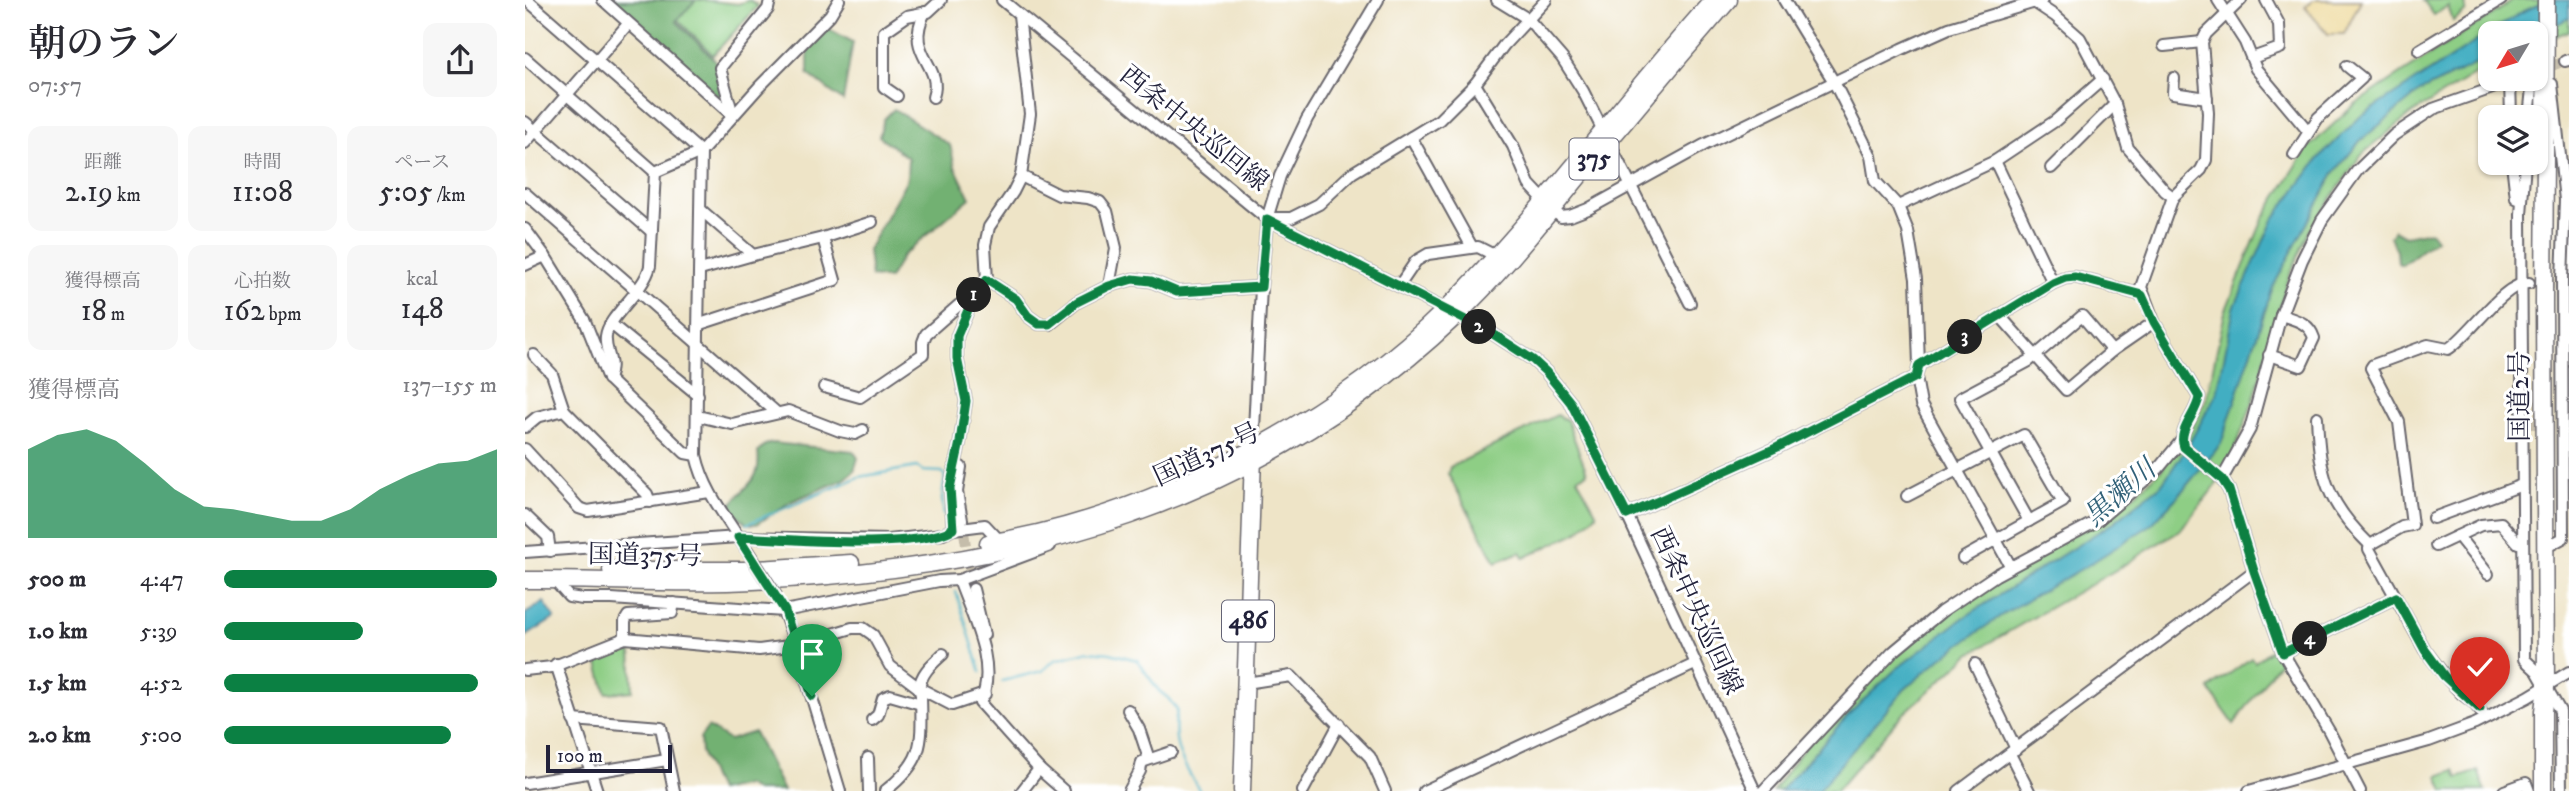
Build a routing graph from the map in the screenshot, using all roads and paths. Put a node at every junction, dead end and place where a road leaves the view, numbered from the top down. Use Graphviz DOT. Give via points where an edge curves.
graph roads {
  1 [pos="527,0"];
  2 [pos="603,0"];
  3 [pos="770,0"];
  4 [pos="839,0"];
  5 [pos="941,0"];
  6 [pos="1378,0"];
  7 [pos="1497,0"];
  8 [pos="1546,0"];
  9 [pos="1713,0"];
  10 [pos="1730,0"];
  11 [pos="1784,0"];
  12 [pos="2218,0"];
  13 [pos="2241,0"];
  14 [pos="2266,0"];
  15 [pos="2501,0"];
  16 [pos="2540,0"];
  17 [pos="2546,0"];
  18 [pos="2552,0"];
  19 [pos="1005,1"];
  20 [pos="2036,1"];
  21 [pos="536,4"];
  22 [pos="925,12"];
  23 [pos="2227,14"];
  24 [pos="1020,15"];
  25 [pos="1528,19"];
  26 [pos="2542,21"];
  27 [pos="2546,21"];
  28 [pos="628,24"];
  29 [pos="2548,36"];
  30 [pos="2202,42"];
  31 [pos="2164,46"];
  32 [pos="2419,50"];
  33 [pos="525,58"];
  34 [pos="2252,58"];
  35 [pos="596,60"];
  36 [pos="2347,65"];
  37 [pos="2548,68"];
  38 [pos="2174,78"];
  39 [pos="2103,79"];
  40 [pos="1834,82"];
  41 [pos="1475,84"];
  42 [pos="2483,91"];
  43 [pos="2544,91"];
  44 [pos="567,95"];
  45 [pos="897,96"];
  46 [pos="933,97"];
  47 [pos="2207,97"];
  48 [pos="2115,104"];
  49 [pos="733,116"];
  50 [pos="525,122"];
  51 [pos="535,131"];
  52 [pos="2308,131"];
  53 [pos="1606,135"];
  54 [pos="1411,137"];
  55 [pos="525,143"];
  56 [pos="701,152"];
  57 [pos="2294,155"];
  58 [pos="1995,161"];
  59 [pos="2050,168"];
  60 [pos="655,172"];
  61 [pos="2513,175"];
  62 [pos="2524,175"];
  63 [pos="1021,176"];
  64 [pos="1630,185"];
  65 [pos="525,193"];
  66 [pos="2173,197"];
  67 [pos="2567,199"];
  68 [pos="2521,200"];
  69 [pos="1548,205"];
  70 [pos="1898,206"];
  71 [pos="701,210"];
  72 [pos="1267,219"];
  73 [pos="872,222"];
  74 [pos="525,229"];
  75 [pos="652,232"];
  76 [pos="823,238"];
  77 [pos="1472,247"];
  78 [pos="753,255"];
  79 [pos="545,256"];
  80 [pos="1496,256"];
  81 [pos="525,265"];
  82 [pos="700,270"];
  83 [pos="987,280"];
  84 [pos="2562,282"];
  85 [pos="2053,283"];
  86 [pos="2525,283"];
  87 [pos="1109,286"];
  88 [pos="1399,286"];
  89 [pos="1261,287"];
  90 [pos="638,291"];
  91 [pos="2142,295"];
  92 [pos="1690,303"];
  93 [pos="970,306"];
  94 [pos="1451,312"];
  95 [pos="2281,315"];
  96 [pos="2000,316"];
  97 [pos="2154,322"];
  98 [pos="611,324"];
  99 [pos="700,324"];
  100 [pos="699,344"];
  101 [pos="2112,351"];
  102 [pos="534,355"];
  103 [pos="2269,355"];
  104 [pos="2034,356"];
  105 [pos="1917,371"];
  106 [pos="2566,374"];
  107 [pos="608,379"];
  108 [pos="824,387"];
  109 [pos="698,395"];
  110 [pos="564,410"];
  111 [pos="777,413"];
  112 [pos="698,416"];
  113 [pos="2318,417"];
  114 [pos="525,426"];
  115 [pos="863,430"];
  116 [pos="961,434"];
  117 [pos="2183,443"];
  118 [pos="525,449"];
  119 [pos="1991,452"];
  120 [pos="697,455"];
  121 [pos="1253,457"];
  122 [pos="1958,470"];
  123 [pos="2222,479"];
  124 [pos="2522,485"];
  125 [pos="709,492"];
  126 [pos="1907,496"];
  127 [pos="650,502"];
  128 [pos="1627,515"];
  129 [pos="525,516"];
  130 [pos="2433,518"];
  131 [pos="962,520"];
  132 [pos="2029,521"];
  133 [pos="953,529"];
  134 [pos="2458,536"];
  135 [pos="738,537"];
  136 [pos="1063,537"];
  137 [pos="2566,537"];
  138 [pos="1996,540"];
  139 [pos="1000,541"];
  140 [pos="2518,543"];
  141 [pos="2370,545"];
  142 [pos="2436,546"];
  143 [pos="2545,548"];
  144 [pos="549,551"];
  145 [pos="525,552"];
  146 [pos="1963,558"];
  147 [pos="2011,567"];
  148 [pos="525,569"];
  149 [pos="2254,571"];
  150 [pos="2488,574"];
  151 [pos="552,579"];
  152 [pos="525,580"];
  153 [pos="959,580"];
  154 [pos="974,589"];
  155 [pos="2396,597"];
  156 [pos="674,603"];
  157 [pos="785,611"];
  158 [pos="625,638"];
  159 [pos="796,645"];
  160 [pos="983,650"];
  161 [pos="2283,653"];
  162 [pos="943,654"];
  163 [pos="556,664"];
  164 [pos="1695,664"];
  165 [pos="1975,664"];
  166 [pos="525,670"];
  167 [pos="2569,672"];
  168 [pos="1246,683"];
  169 [pos="2546,687"];
  170 [pos="919,688"];
  171 [pos="985,694"];
  172 [pos="921,704"];
  173 [pos="1128,710"];
  174 [pos="2486,719"];
  175 [pos="573,720"];
  176 [pos="872,720"];
  177 [pos="1339,724"];
  178 [pos="2013,751"];
  179 [pos="1171,752"];
  180 [pos="868,758"];
  181 [pos="1149,759"];
  182 [pos="667,760"];
  183 [pos="2345,765"];
  184 [pos="1039,769"];
  185 [pos="2543,772"];
  186 [pos="591,773"];
  187 [pos="526,783"];
  188 [pos="597,791"];
  189 [pos="674,791"];
  190 [pos="840,791"];
  191 [pos="869,791"];
  192 [pos="885,791"];
  193 [pos="1022,791"];
  194 [pos="1064,791"];
  195 [pos="1129,791"];
  196 [pos="1242,791"];
  197 [pos="1303,791"];
  198 [pos="1385,791"];
  199 [pos="1424,791"];
  200 [pos="1755,791"];
  201 [pos="1763,791"];
  202 [pos="1959,791"];
  203 [pos="2029,791"];
  204 [pos="2249,791"];
  205 [pos="2360,791"];
  206 [pos="2504,791"];
  207 [pos="2529,791"];
  208 [pos="2537,791"];
  209 [pos="2543,791"];
  210 [pos="2561,791"];
  1 -- 21 [label="street"];
  2 -- 28 [label="street"];
  3 -- 49 [label="street" via="768,9 720,68"];
  4 -- 49 [label="street" via="831,15"];
  5 -- 22 [label="street"];
  6 -- 72 [label="street" via="1307,119 1280,176"];
  7 -- 25 [label="street"];
  8 -- 25 [label="street"];
  9 -- 53 [label="highway, 国道375号 / 375"];
  10 -- 53 [label="highway, 国道375号 / 375"];
  11 -- 40 [label="street"];
  12 -- 23 [label="street"];
  13 -- 23 [label="street"];
  14 -- 34 [label="street" via="2279,24 2280,48"];
  15 -- 32 [label="street"];
  16 -- 26 [label="street"];
  17 -- 27 [label="highway, 国道2号"];
  18 -- 29 [label="street"];
  19 -- 24 [label="street, 西条中央巡回線"];
  20 -- 39 [label="street" via="2080,38"];
  20 -- 40 [label="street" via="1949,27"];
  21 -- 35 [label="street"];
  22 -- 45 [label="street" via="907,16 884,32 884,87"];
  22 -- 46 [label="street" via="918,26 920,53 937,86"];
  23 -- 30 [label="street"];
  23 -- 34 [label="street"];
  24 -- 63 [label="street" via="1030,114"];
  24 -- 72 [label="street, 西条中央巡回線"];
  25 -- 41 [label="street"];
  25 -- 53 [label="street" via="1562,58"];
  28 -- 35 [label="street"];
  28 -- 49 [label="street"];
  30 -- 31 [label="street"];
  30 -- 47 [label="street"];
  33 -- 44 [label="street"];
  34 -- 52 [label="street" via="2256,69"];
  35 -- 44 [label="street"];
  35 -- 56 [label="street"];
  36 -- 52 [label="street" via="2363,78"];
  37 -- 67 [label="street"];
  38 -- 47 [label="street" via="2172,93"];
  39 -- 48 [label="street"];
  39 -- 58 [label="street" via="2055,121"];
  40 -- 64 [label="street"];
  40 -- 70 [label="street" via="1871,156 1875,181"];
  41 -- 54 [label="street" via="1439,120"];
  41 -- 69 [label="street" via="1513,146 1529,184"];
  42 -- 95 [label="street" via="2433,109 2394,135 2357,171 2322,220"];
  43 -- 143 [label="highway, 国道2号"];
  44 -- 51 [label="street"];
  44 -- 60 [label="street"];
  47 -- 66 [label="street" via="2206,160"];
  48 -- 59 [label="street"];
  48 -- 66 [label="street" via="2129,148"];
  49 -- 56 [label="street"];
  50 -- 51 [label="street"];
  51 -- 55 [label="street"];
  51 -- 75 [label="street"];
  52 -- 57 [label="street"];
  53 -- 64 [label="street"];
  53 -- 69 [label="highway, 国道375号 / 375"];
  54 -- 72 [label="street" via="1352,173 1319,204 1291,218"];
  54 -- 77 [label="street"];
  56 -- 60 [label="street"];
  56 -- 71 [label="street"];
  58 -- 70 [label="street"];
  58 -- 85 [label="street"];
  60 -- 75 [label="street"];
  61 -- 68 [label="street" via="2516,198"];
  62 -- 68 [label="street"];
  63 -- 83 [label="street" via="989,227"];
  63 -- 87 [label="street" via="1059,195 1100,202 1107,211 1116,248"];
  64 -- 69 [label="street" via="1570,216 1561,217"];
  64 -- 92 [label="street"];
  65 -- 90 [label="street"];
  66 -- 91 [label="street" via="2142,280"];
  67 -- 84 [label="street"];
  68 -- 86 [label="street"];
  69 -- 80 [label="highway, 国道375号 / 375"];
  69 -- 94 [label="highway, 国道375号 / 375"];
  70 -- 105 [label="street" via="1908,231 1916,279"];
  71 -- 78 [label="street"];
  71 -- 82 [label="street"];
  72 -- 88 [label="street, 西条中央巡回線"];
  72 -- 89 [label="street"];
  73 -- 76 [label="street"];
  74 -- 79 [label="street"];
  75 -- 90 [label="street" via="647,276"];
  76 -- 78 [label="street"];
  76 -- 99 [label="street" via="835,280"];
  77 -- 80 [label="street"];
  77 -- 88 [label="street" via="1422,256"];
  78 -- 82 [label="street"];
  79 -- 81 [label="street"];
  79 -- 107 [label="street" via="585,321"];
  80 -- 94 [label="highway, 国道375号 / 375"];
  82 -- 99 [label="street"];
  83 -- 87 [label="street" via="1016,299 1039,324 1049,324 1077,302"];
  83 -- 93 [label="street"];
  84 -- 106 [label="street"];
  85 -- 91 [label="street" via="2075,277"];
  85 -- 96 [label="street"];
  86 -- 124 [label="street"];
  86 -- 141 [label="street" via="2479,317 2448,349 2428,345 2373,365 2372,373 2399,422 2412,525"];
  87 -- 89 [label="street" via="1133,279 1177,292"];
  88 -- 94 [label="street, 西条中央巡回線"];
  89 -- 121 [label="street"];
  90 -- 98 [label="street"];
  90 -- 100 [label="street"];
  91 -- 97 [label="street"];
  93 -- 108 [label="street" via="949,312 926,334 923,354 860,397"];
  93 -- 116 [label="street" via="957,336 966,401"];
  94 -- 121 [label="highway, 国道375号 / 375"];
  94 -- 128 [label="street, 西条中央巡回線" via="1525,354 1558,385"];
  95 -- 103 [label="street"];
  95 -- 103 [label="street" via="2304,323 2314,338 2301,366"];
  96 -- 104 [label="street"];
  96 -- 105 [label="street"];
  97 -- 101 [label="street"];
  97 -- 117 [label="street" via="2199,397 2183,432"];
  98 -- 107 [label="street" via="606,335 613,369"];
  98 -- 109 [label="street"];
  99 -- 100 [label="street"];
  100 -- 109 [label="street"];
  100 -- 111 [label="street"];
  101 -- 104 [label="street" via="2066,390"];
  101 -- 104 [label="street" via="2082,316"];
  102 -- 110 [label="street" via="552,374"];
  103 -- 123 [label="street" via="2250,429"];
  104 -- 119 [label="street" via="1960,398"];
  105 -- 122 [label="street" via="1921,405"];
  105 -- 128 [label="street" via="1778,447"];
  106 -- 137 [label="street" via="2561,424"];
  107 -- 120 [label="street" via="685,453"];
  109 -- 112 [label="street"];
  110 -- 114 [label="street" via="537,417"];
  110 -- 127 [label="street"];
  111 -- 112 [label="street" via="732,424"];
  111 -- 115 [label="street" via="788,411 840,431 856,434"];
  112 -- 120 [label="street"];
  113 -- 141 [label="street" via="2326,487 2337,508"];
  116 -- 131 [label="street" via="967,443 957,492"];
  116 -- 133 [label="street" via="950,488"];
  117 -- 123 [label="street"];
  117 -- 147 [label="street" via="2097,521"];
  118 -- 127 [label="street" via="579,508 588,511"];
  119 -- 122 [label="street"];
  119 -- 132 [label="street"];
  119 -- 132 [label="street" via="2024,435 2063,502"];
  120 -- 125 [label="street"];
  121 -- 136 [label="highway, 国道375号 / 375" via="1179,498"];
  121 -- 139 [label="highway, 国道375号 / 375" via="1117,509"];
  121 -- 168 [label="highway, 486"];
  122 -- 126 [label="street"];
  122 -- 138 [label="street"];
  123 -- 149 [label="street" via="2234,501"];
  124 -- 130 [label="street"];
  124 -- 169 [label="street" via="2524,660"];
  125 -- 127 [label="street"];
  125 -- 135 [label="street"];
  128 -- 164 [label="street, 西条中央巡回線"];
  129 -- 144 [label="street" via="548,537"];
  132 -- 138 [label="street"];
  133 -- 135 [label="street" via="890,540"];
  133 -- 139 [label="street" via="985,525"];
  134 -- 140 [label="street" via="2481,524 2501,523"];
  134 -- 142 [label="street"];
  134 -- 150 [label="street"];
  135 -- 144 [label="street"];
  135 -- 157 [label="street, bridge"];
  136 -- 151 [label="highway, 国道375号 / 375" via="1012,550 820,577"];
  136 -- 153 [label="street"];
  137 -- 143 [label="street"];
  138 -- 146 [label="street"];
  138 -- 147 [label="street"];
  139 -- 148 [label="highway, 国道375号 / 375" via="863,562 755,570"];
  141 -- 155 [label="street"];
  143 -- 169 [label="highway, 国道2号"];
  144 -- 145 [label="street"];
  147 -- 201 [label="street" via="1941,612 1893,652"];
  149 -- 161 [label="street"];
  149 -- 178 [label="street"];
  151 -- 152 [label="highway, 国道375号 / 375"];
  151 -- 156 [label="street" via="569,597"];
  153 -- 157 [label="street"];
  153 -- 160 [label="street"];
  154 -- 160 [label="street" via="987,645"];
  155 -- 161 [label="street"];
  155 -- 174 [label="street" via="2444,676"];
  156 -- 157 [label="street"];
  156 -- 158 [label="street" via="671,613 628,616"];
  157 -- 159 [label="street"];
  158 -- 159 [label="street" via="759,650"];
  158 -- 163 [label="street"];
  159 -- 170 [label="street" via="863,628 873,635 890,667"];
  159 -- 190 [label="street"];
  160 -- 171 [label="street" via="988,675"];
  161 -- 183 [label="street"];
  162 -- 170 [label="street" via="921,676"];
  163 -- 166 [label="street"];
  163 -- 175 [label="street"];
  164 -- 199 [label="street"];
  164 -- 200 [label="street, 西条中央巡回線"];
  165 -- 178 [label="street"];
  167 -- 169 [label="street"];
  168 -- 177 [label="street" via="1291,676"];
  168 -- 196 [label="highway, 486"];
  169 -- 174 [label="street"];
  169 -- 185 [label="highway, 国道2号"];
  169 -- 210 [label="street" via="2560,711"];
  170 -- 171 [label="street" via="952,705"];
  170 -- 172 [label="street"];
  171 -- 184 [label="street" via="980,703"];
  172 -- 176 [label="street" via="890,695 883,698"];
  172 -- 192 [label="street" via="917,756"];
  173 -- 181 [label="street"];
  174 -- 183 [label="street"];
  175 -- 182 [label="street" via="661,727"];
  175 -- 186 [label="street"];
  177 -- 197 [label="street"];
  177 -- 198 [label="street" via="1370,757"];
  178 -- 202 [label="street"];
  178 -- 203 [label="street"];
  179 -- 181 [label="street"];
  180 -- 191 [label="street"];
  181 -- 195 [label="street" via="1142,762"];
  182 -- 186 [label="street"];
  182 -- 189 [label="street"];
  183 -- 204 [label="street"];
  183 -- 205 [label="street"];
  184 -- 193 [label="street"];
  184 -- 194 [label="street"];
  185 -- 208 [label="street"];
  185 -- 209 [label="highway, 国道2号"];
  186 -- 187 [label="street"];
  186 -- 188 [label="street"];
  206 -- 207 [label="street" via="2526,783"];
}
